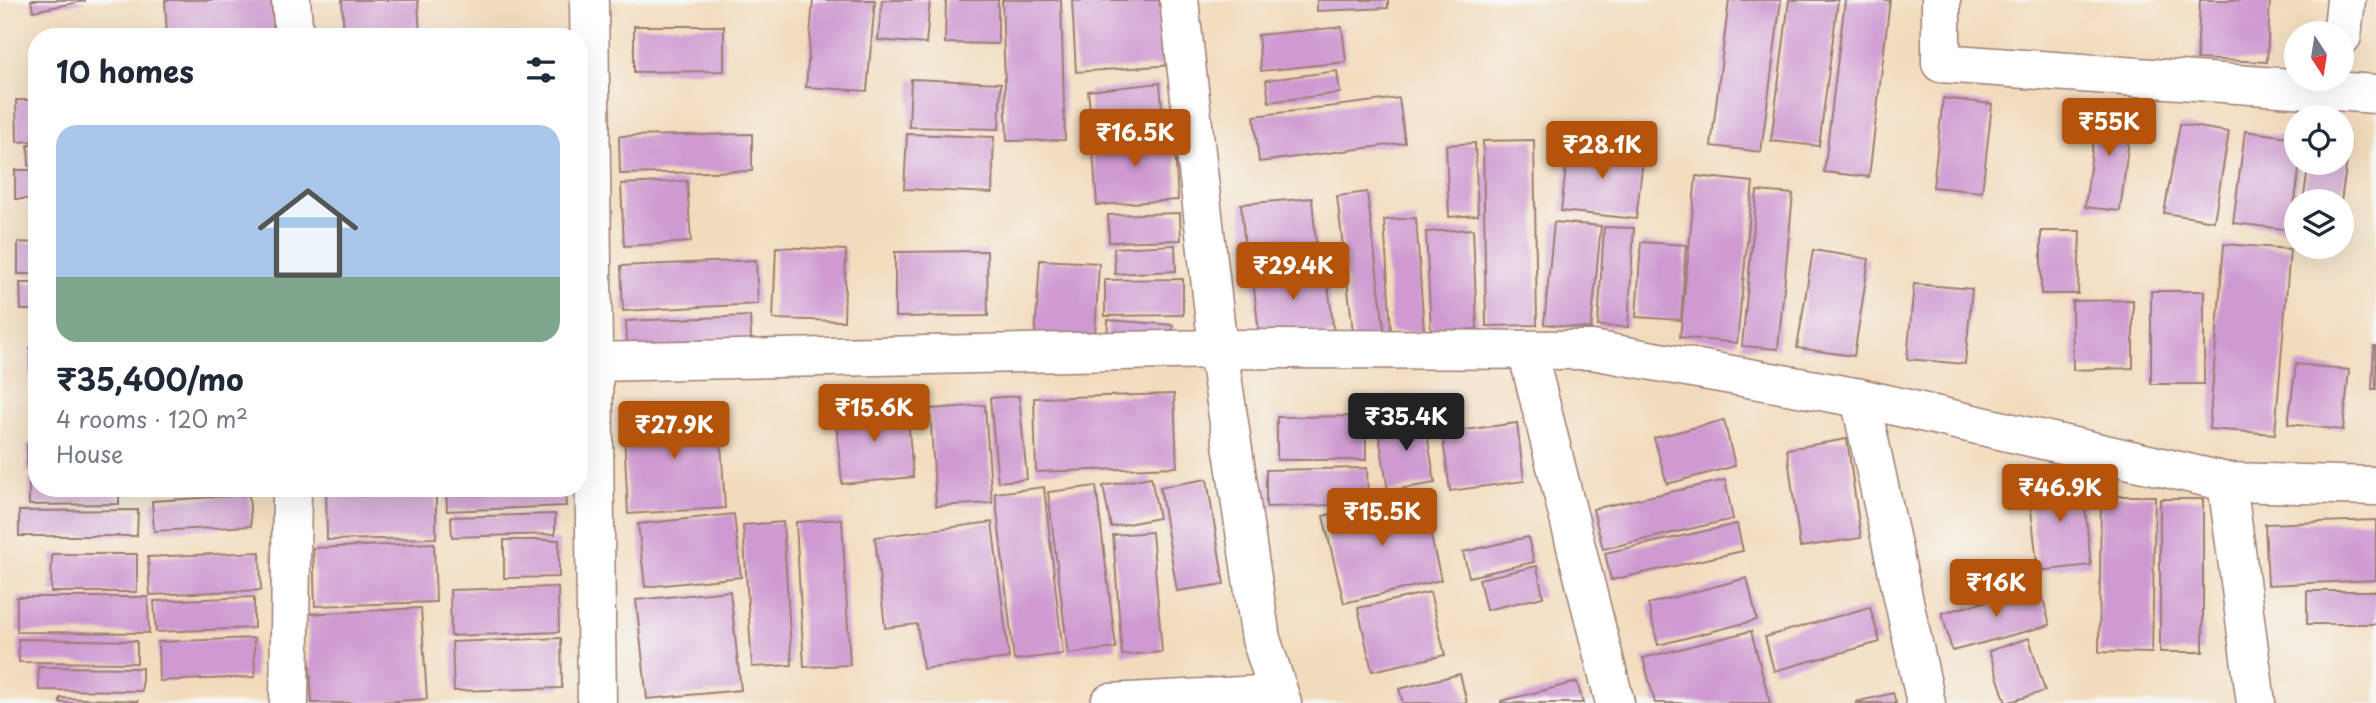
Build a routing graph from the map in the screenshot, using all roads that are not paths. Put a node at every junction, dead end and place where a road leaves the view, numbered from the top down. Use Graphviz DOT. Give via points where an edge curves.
graph roads {
  1 [pos="291,0"];
  2 [pos="589,0"];
  3 [pos="1179,0"];
  4 [pos="1941,0"];
  5 [pos="2346,0"];
  6 [pos="2344,21"];
  7 [pos="293,28"];
  8 [pos="2284,82"];
  9 [pos="2354,89"];
  10 [pos="2376,94"];
  11 [pos="1218,349"];
  12 [pos="1527,350"];
  13 [pos="592,362"];
  14 [pos="1860,398"];
  15 [pos="2227,482"];
  16 [pos="2376,486"];
  17 [pos="292,497"];
  18 [pos="1281,698"];
  19 [pos="289,703"];
  20 [pos="597,703"];
  21 [pos="1110,703"];
  22 [pos="1615,703"];
  23 [pos="1926,703"];
  24 [pos="2256,703"];
  1 -- 7 [label="street"];
  2 -- 13 [label="street"];
  3 -- 11 [label="street"];
  4 -- 8 [label="street" via="1941,63"];
  5 -- 6 [label="street"];
  9 -- 10 [label="street"];
  11 -- 12 [label="street"];
  11 -- 13 [label="street"];
  11 -- 18 [label="street" via="1261,639"];
  12 -- 14 [label="street" via="1592,350"];
  12 -- 22 [label="street"];
  13 -- 20 [label="street"];
  14 -- 15 [label="street"];
  14 -- 23 [label="street"];
  15 -- 16 [label="street"];
  15 -- 24 [label="street"];
  17 -- 19 [label="street"];
  18 -- 21 [label="street"];
}
